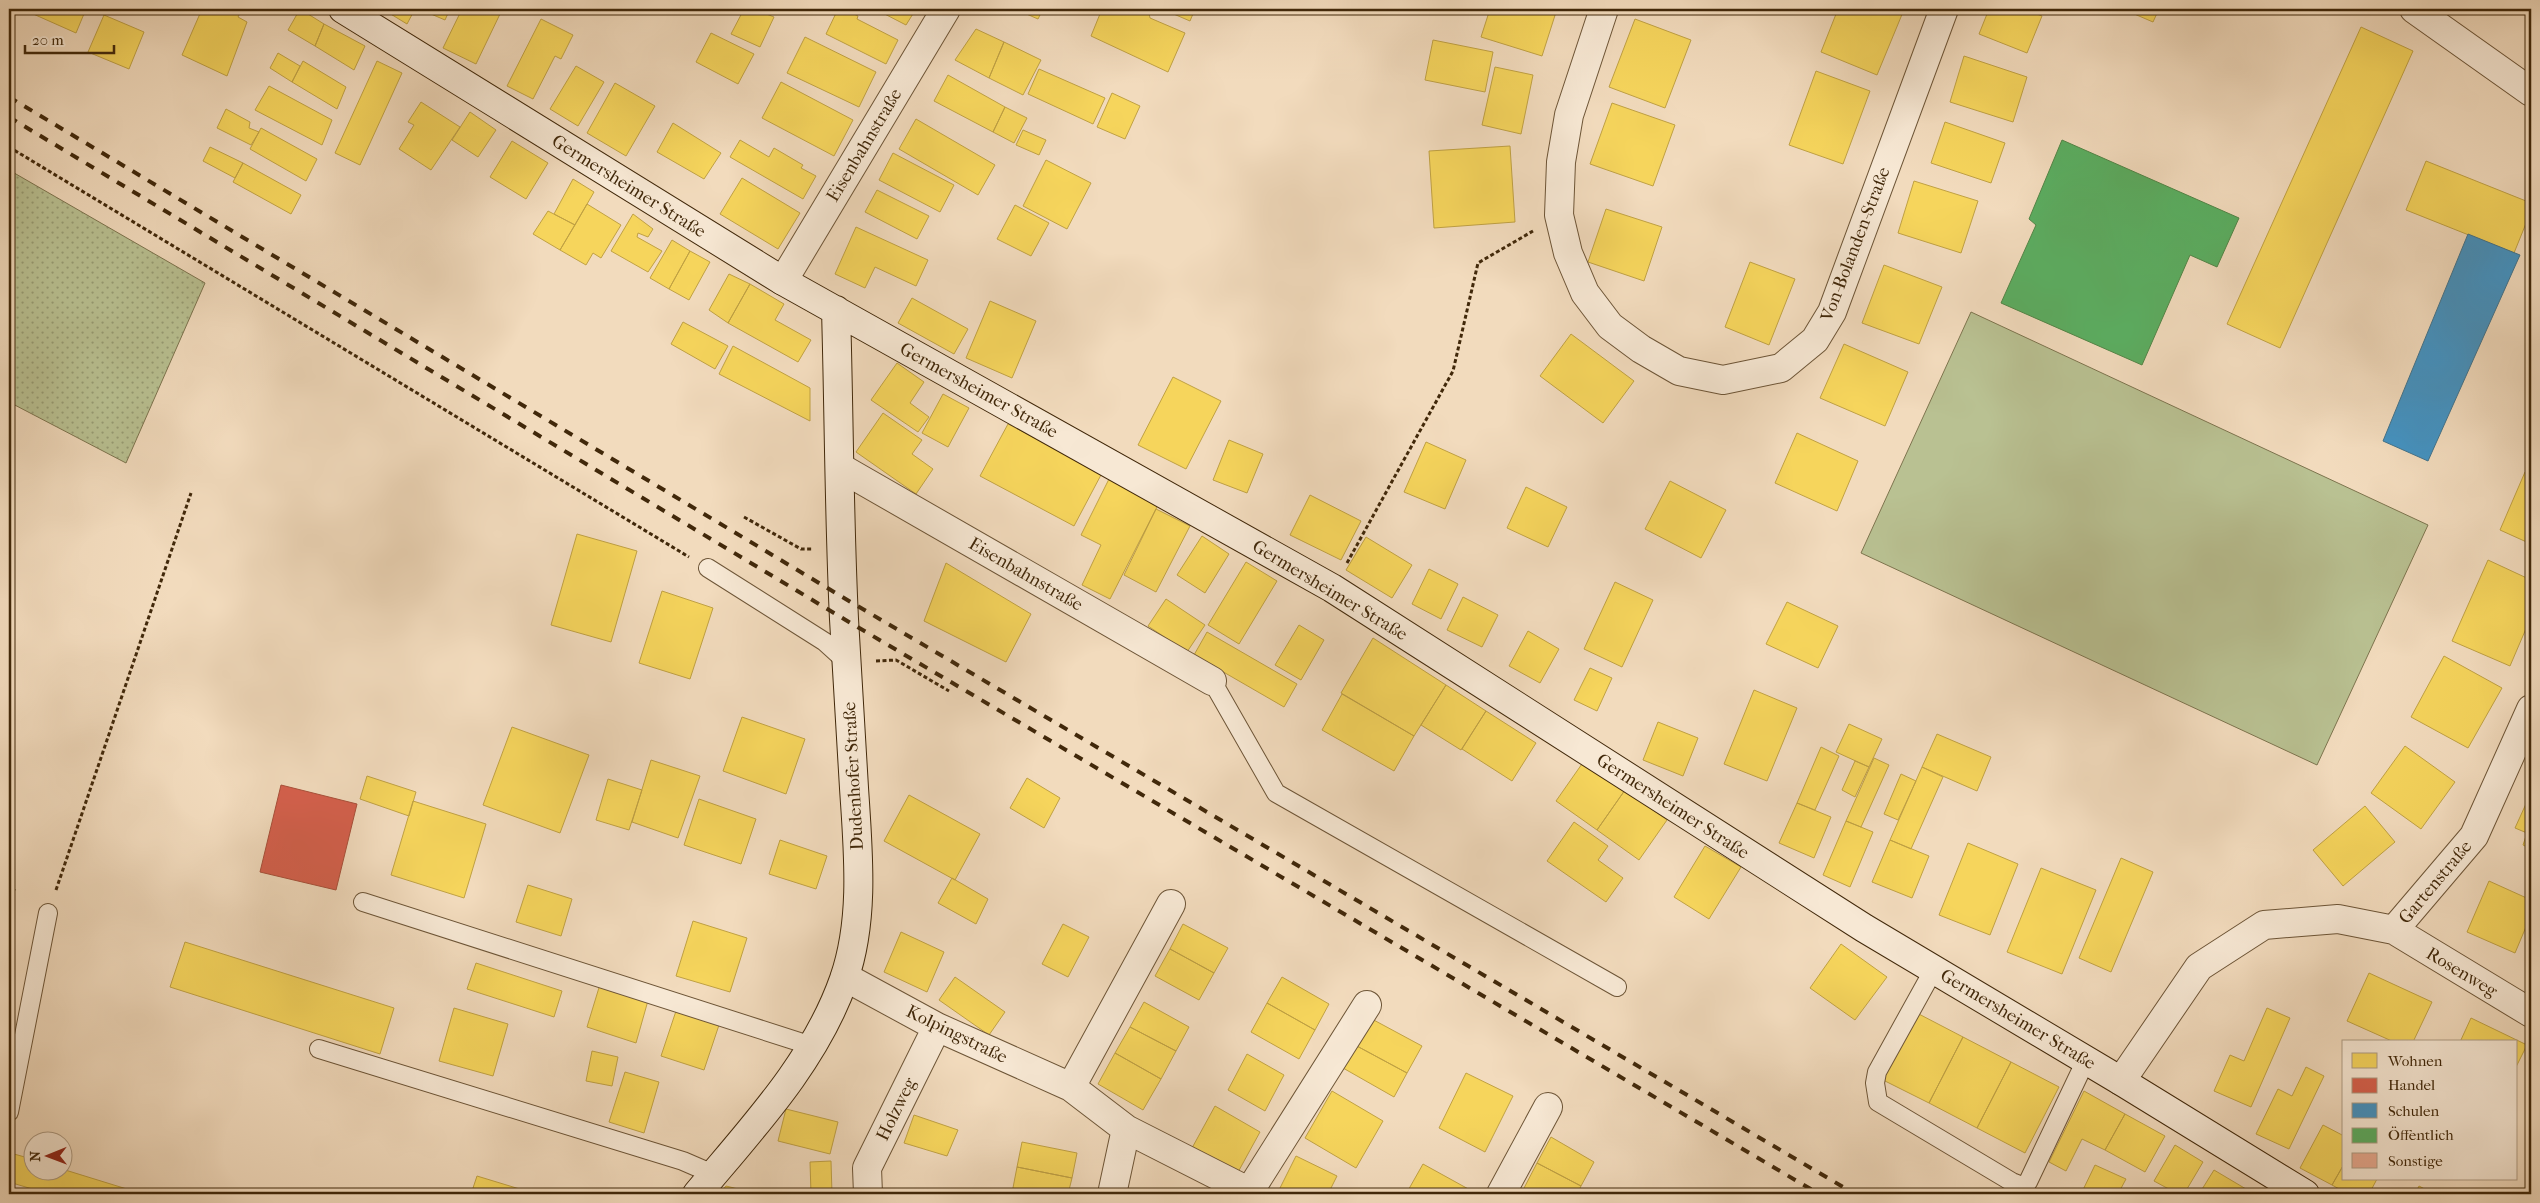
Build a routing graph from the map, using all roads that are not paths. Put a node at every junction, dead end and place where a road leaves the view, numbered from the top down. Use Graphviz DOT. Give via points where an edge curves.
graph roads {
  1 [pos="343,9"];
  2 [pos="946,9"];
  3 [pos="1604,9"];
  4 [pos="1944,9"];
  5 [pos="2414,9"];
  6 [pos="2531,92"];
  7 [pos="782,281"];
  8 [pos="836,310"];
  9 [pos="841,468"];
  10 [pos="708,568"];
  11 [pos="847,662"];
  12 [pos="1212,681"];
  13 [pos="2529,721"];
  14 [pos="363,902"];
  15 [pos="1172,904"];
  16 [pos="48,913"];
  17 [pos="2394,930"];
  18 [pos="1934,969"];
  19 [pos="845,977"];
  20 [pos="1617,987"];
  21 [pos="1367,1005"];
  22 [pos="2531,1013"];
  23 [pos="937,1027"];
  24 [pos="812,1046"];
  25 [pos="319,1049"];
  26 [pos="2086,1060"];
  27 [pos="2122,1081"];
  28 [pos="1071,1087"];
  29 [pos="1548,1107"];
  30 [pos="9,1112"];
  31 [pos="1126,1129"];
  32 [pos="705,1184"];
  33 [pos="1252,1193"];
  34 [pos="868,1194"];
  35 [pos="1112,1194"];
  36 [pos="1501,1194"];
  37 [pos="2305,1194"];
  1 -- 7 [label="street, Germersheimer Straße"];
  2 -- 7 [label="street, Eisenbahnstraße"];
  3 -- 4 [label="street, Von-Bolanden-Straße" via="1570,115 1561,162 1559,215 1568,253 1585,293 1610,326 1641,349 1680,371 1723,380 1781,368 1815,340 1832,312"];
  5 -- 6 [label="street"];
  7 -- 8 [label="street, Germersheimer Straße"];
  8 -- 9 [label="street, Dudenhofer Straße"];
  8 -- 18 [label="street, Germersheimer Straße" via="1332,588 1864,928"];
  9 -- 11 [label="street, Dudenhofer Straße"];
  9 -- 12 [label="street, Eisenbahnstraße"];
  10 -- 11 [label="lane" via="824,642"];
  11 -- 19 [label="street, Dudenhofer Straße" via="858,848 856,914"];
  12 -- 20 [label="lane" via="1276,793"];
  13 -- 17 [label="street, Gartenstraße" via="2474,836"];
  14 -- 24 [label="lane"];
  15 -- 28 [label="street"];
  16 -- 30 [label="lane"];
  17 -- 22 [label="street, Rosenweg"];
  17 -- 27 [label="street, Gartenstraße" via="2338,919 2264,925 2199,967"];
  18 -- 26 [label="street, Germersheimer Straße"];
  18 -- 26 [label="lane" via="1877,1072 1878,1102 2004,1178 2022,1186 2028,1182"];
  19 -- 23 [label="street, Kolpingstraße"];
  19 -- 24 [label="street, Dudenhofer Straße"];
  21 -- 33 [label="street, Kolpingstraße"];
  23 -- 28 [label="street, Kolpingstraße"];
  23 -- 34 [label="street, Holzweg" via="867,1168"];
  24 -- 32 [label="street, Dudenhofer Straße" via="765,1112"];
  25 -- 32 [label="lane" via="683,1161"];
  26 -- 27 [label="street, Germersheimer Straße"];
  27 -- 37 [label="street, Germersheimer Straße"];
  28 -- 31 [label="street, Kolpingstraße"];
  29 -- 36 [label="street"];
  31 -- 33 [label="street, Kolpingstraße"];
  31 -- 35 [label="street"];
}
